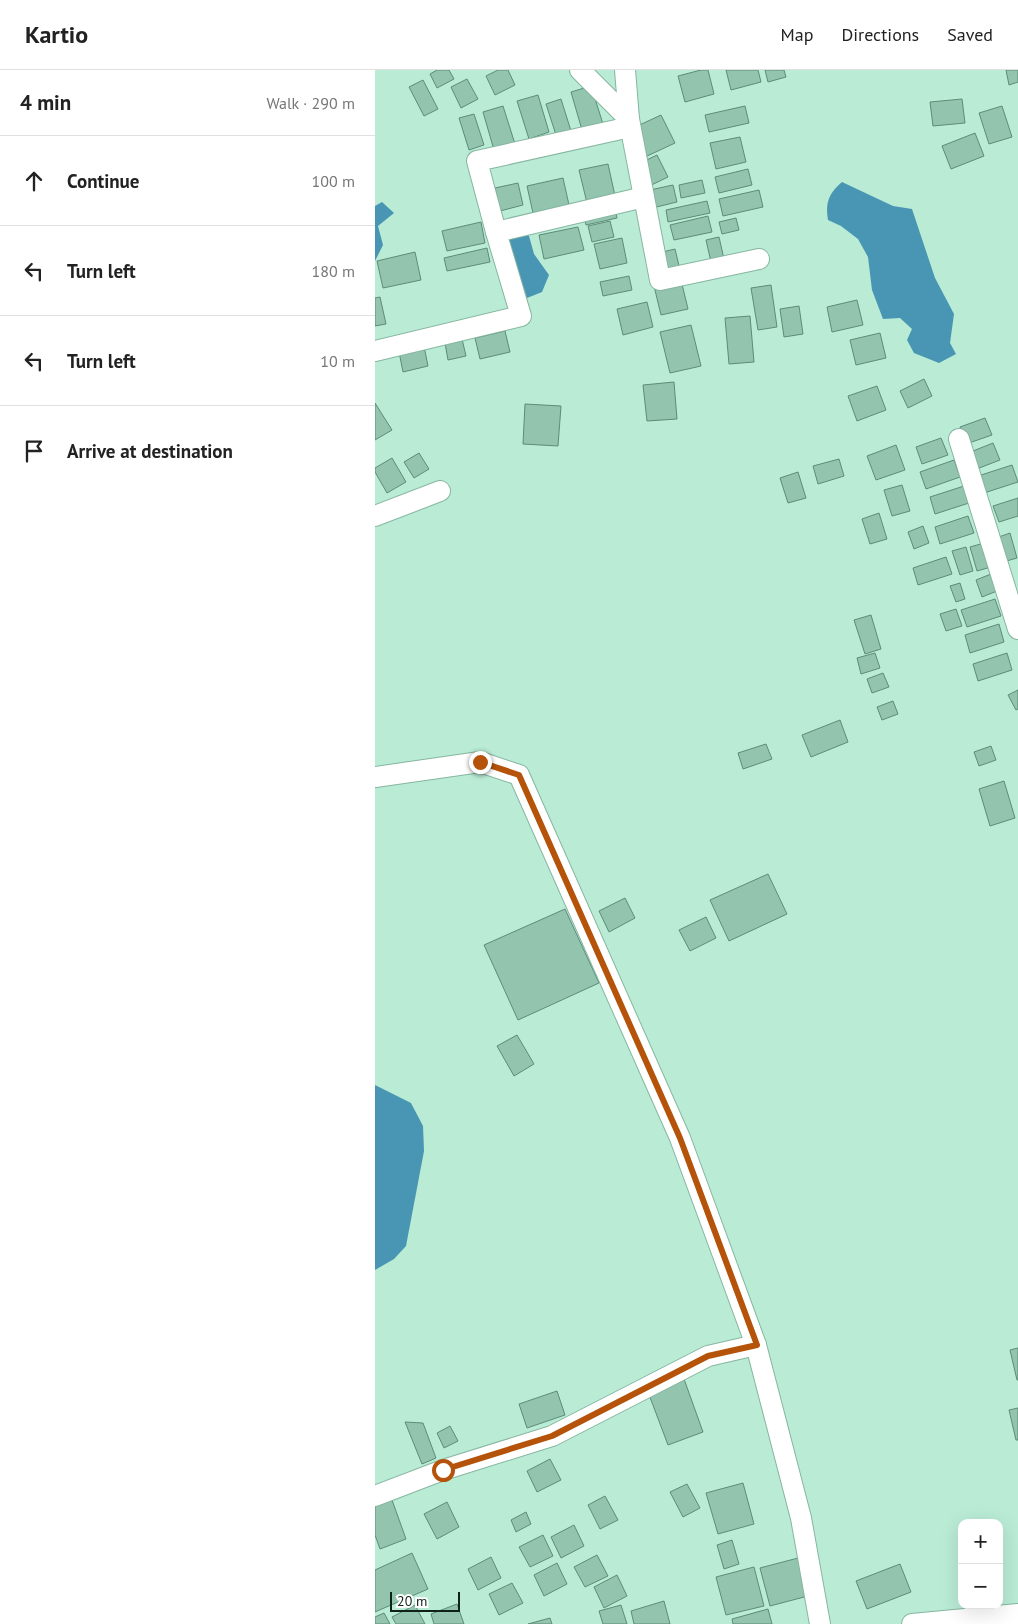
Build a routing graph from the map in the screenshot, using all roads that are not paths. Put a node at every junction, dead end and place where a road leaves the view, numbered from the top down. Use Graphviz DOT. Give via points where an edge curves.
graph roads {
  1 [pos="580,70"];
  2 [pos="625,70"];
  3 [pos="629,123"];
  4 [pos="644,197"];
  5 [pos="497,232"];
  6 [pos="759,259"];
  7 [pos="375,351"];
  8 [pos="959,439"];
  9 [pos="440,491"];
  10 [pos="375,516"];
  11 [pos="1018,629"];
  12 [pos="375,777"];
  13 [pos="757,1345"];
  14 [pos="375,1496"];
  15 [pos="1018,1614"];
  16 [pos="820,1624"];
  17 [pos="912,1624"];
  1 -- 3 [label="street"];
  2 -- 3 [label="street"];
  3 -- 4 [label="street"];
  3 -- 5 [label="street" via="477,161"];
  4 -- 5 [label="street"];
  4 -- 6 [label="street" via="660,280"];
  5 -- 7 [label="street" via="521,316"];
  8 -- 11 [label="street"];
  9 -- 10 [label="street"];
  12 -- 13 [label="street" via="480,762 519,775 680,1138"];
  13 -- 14 [label="street" via="708,1356 552,1436 443,1470"];
  13 -- 16 [label="street" via="801,1518"];
  15 -- 17 [label="street"];
}
